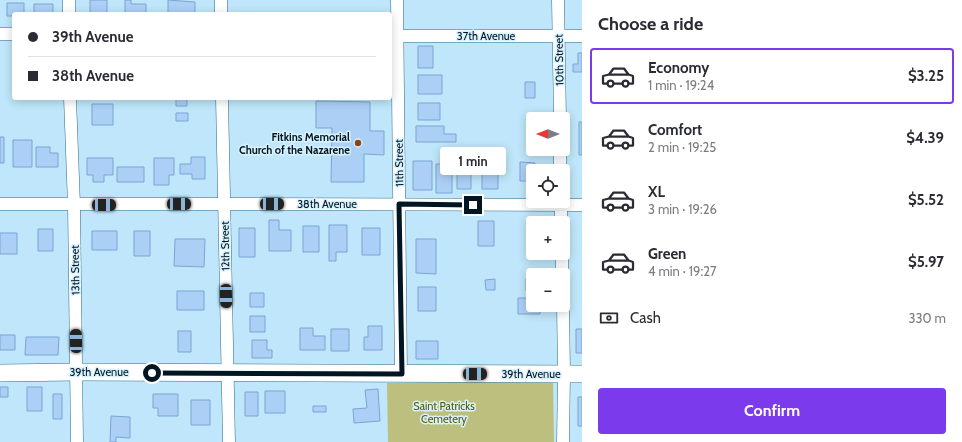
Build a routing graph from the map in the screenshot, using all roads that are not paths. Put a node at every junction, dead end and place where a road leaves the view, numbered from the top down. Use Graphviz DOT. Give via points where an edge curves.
graph roads {
  1 [pos="69,0"];
  2 [pos="221,0"];
  3 [pos="397,0"];
  4 [pos="558,0"];
  5 [pos="69,12"];
  6 [pos="221,12"];
  7 [pos="0,34"];
  8 [pos="12,34"];
  9 [pos="394,36"];
  10 [pos="559,36"];
  11 [pos="582,36"];
  12 [pos="70,100"];
  13 [pos="222,100"];
  14 [pos="560,112"];
  15 [pos="526,203"];
  16 [pos="0,204"];
  17 [pos="224,204"];
  18 [pos="399,204"];
  19 [pos="570,204"];
  20 [pos="74,205"];
  21 [pos="582,205"];
  22 [pos="563,312"];
  23 [pos="76,372"];
  24 [pos="0,373"];
  25 [pos="228,374"];
  26 [pos="402,374"];
  27 [pos="564,374"];
  28 [pos="582,374"];
  29 [pos="77,442"];
  30 [pos="229,442"];
  31 [pos="563,442"];
  1 -- 5 [label="street"];
  2 -- 6 [label="street"];
  3 -- 9 [label="street, 11th Street"];
  4 -- 10 [label="street, 10th Street"];
  7 -- 8 [label="street"];
  9 -- 10 [label="street, 37th Avenue"];
  9 -- 18 [label="street, 11th Street"];
  10 -- 11 [label="street, 37th Avenue"];
  10 -- 14 [label="street, 10th Street"];
  12 -- 20 [label="street, 13th Street"];
  13 -- 17 [label="street, 12th Street"];
  15 -- 18 [label="street, 38th Avenue"];
  16 -- 20 [label="street, 38th Avenue"];
  17 -- 18 [label="street, 38th Avenue"];
  17 -- 20 [label="street, 38th Avenue"];
  17 -- 25 [label="street, 12th Street"];
  18 -- 26 [label="street, 11th Street"];
  19 -- 21 [label="street, 38th Avenue"];
  20 -- 23 [label="street, 13th Street"];
  22 -- 27 [label="street"];
  23 -- 24 [label="street, 39th Avenue"];
  23 -- 25 [label="street, 39th Avenue"];
  23 -- 29 [label="street, 13th Street"];
  25 -- 26 [label="street, 39th Avenue"];
  25 -- 30 [label="street, 12th Street"];
  26 -- 27 [label="street, 39th Avenue"];
  27 -- 28 [label="street, 39th Avenue"];
  27 -- 31 [label="street"];
}
